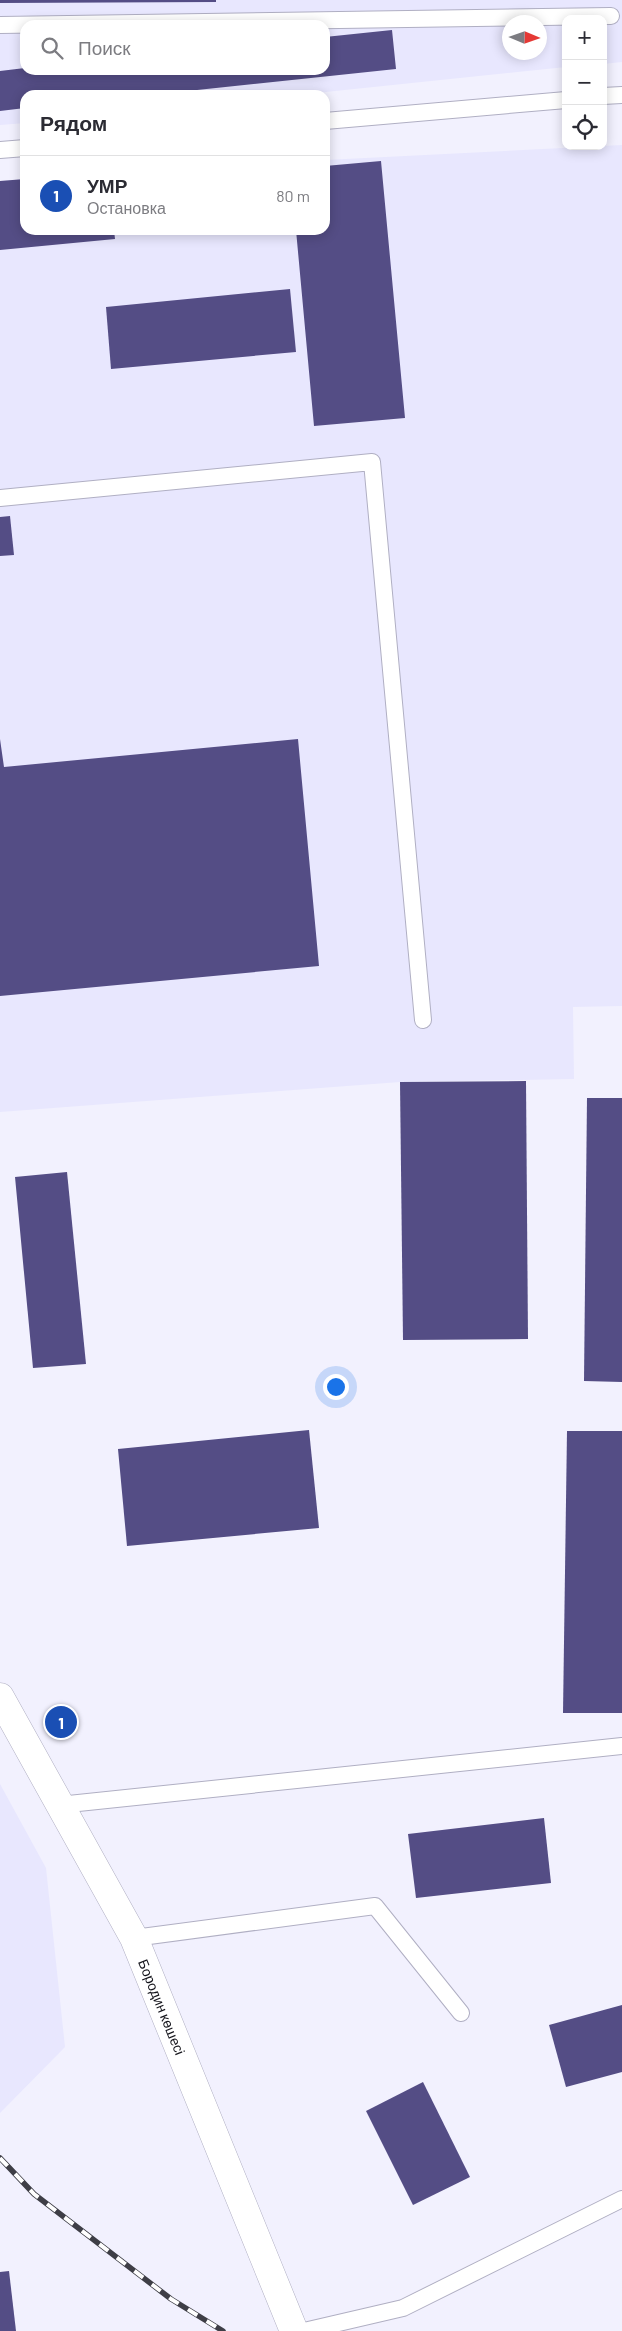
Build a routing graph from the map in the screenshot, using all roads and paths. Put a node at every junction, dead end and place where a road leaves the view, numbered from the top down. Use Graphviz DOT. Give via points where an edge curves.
graph roads {
  1 [pos="611,16"];
  2 [pos="330,20"];
  3 [pos="0,25"];
  4 [pos="20,25"];
  5 [pos="622,95"];
  6 [pos="607,96"];
  7 [pos="562,100"];
  8 [pos="330,121"];
  9 [pos="20,148"];
  10 [pos="0,150"];
  11 [pos="0,498"];
  12 [pos="423,1020"];
  13 [pos="0,1697"];
  14 [pos="622,1746"];
  15 [pos="59,1805"];
  16 [pos="134,1938"];
  17 [pos="461,2013"];
  18 [pos="622,2199"];
  19 [pos="294,2331"];
  20 [pos="304,2331"];
  1 -- 2 [label="lane"];
  3 -- 4 [label="lane"];
  5 -- 6 [label="lane"];
  7 -- 8 [label="lane"];
  9 -- 10 [label="lane"];
  11 -- 12 [label="lane" via="372,462"];
  13 -- 15 [label="street, Бородин көшесі"];
  14 -- 15 [label="lane"];
  15 -- 16 [label="street, Бородин көшесі"];
  16 -- 17 [label="lane" via="375,1906"];
  16 -- 19 [label="street, Бородин көшесі"];
  18 -- 20 [label="lane" via="402,2308"];
}
